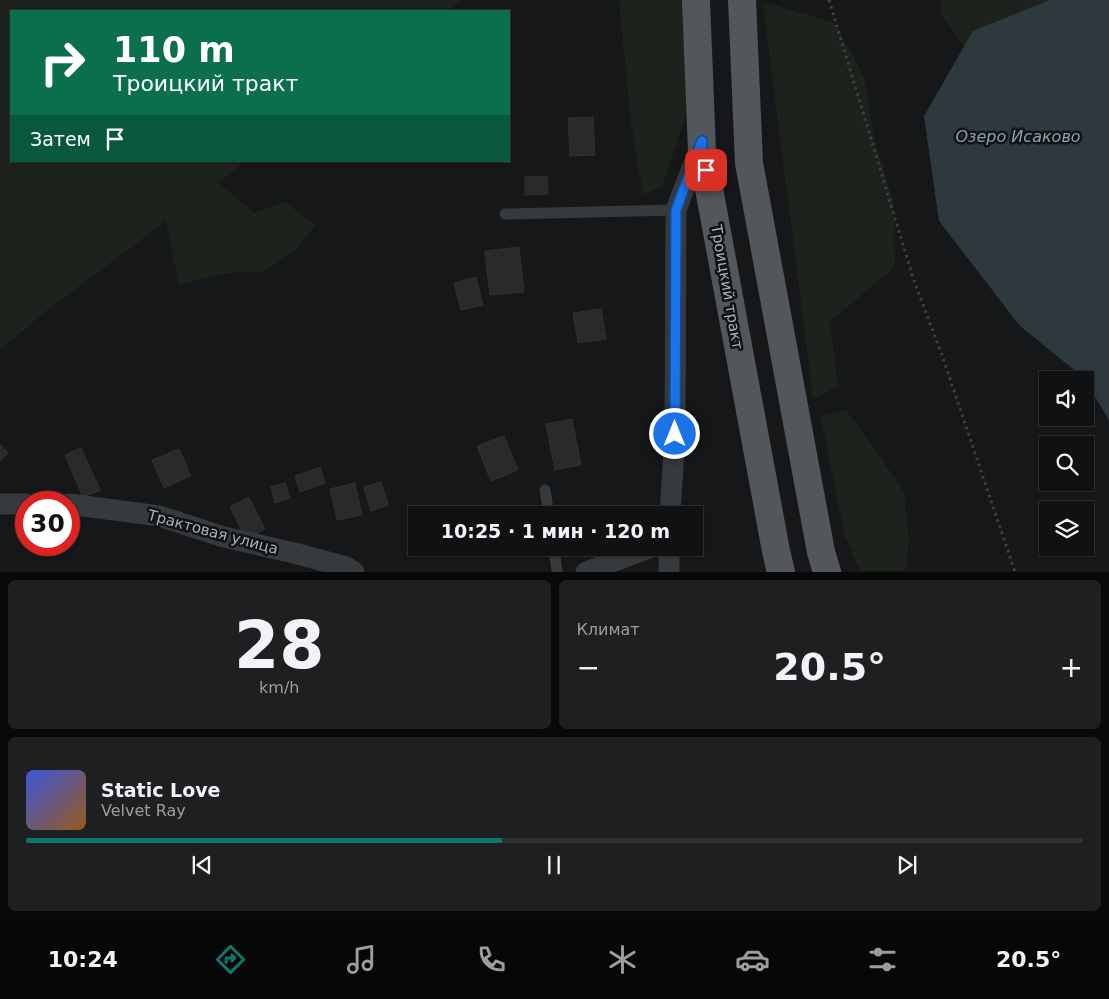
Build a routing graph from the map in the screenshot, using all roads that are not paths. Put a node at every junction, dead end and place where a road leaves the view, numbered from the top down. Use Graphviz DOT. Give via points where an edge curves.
graph roads {
  1 [pos="696,0"];
  2 [pos="742,0"];
  3 [pos="702,141"];
  4 [pos="676,210"];
  5 [pos="504,214"];
  6 [pos="546,490"];
  7 [pos="0,504"];
  8 [pos="15,504"];
  9 [pos="80,505"];
  10 [pos="548,506"];
  11 [pos="671,506"];
  12 [pos="555,556"];
  13 [pos="628,556"];
  14 [pos="669,556"];
  15 [pos="354,572"];
  16 [pos="557,572"];
  17 [pos="586,572"];
  18 [pos="669,572"];
  19 [pos="782,572"];
  20 [pos="827,572"];
  1 -- 3 [label="main road, Троицкий тракт"];
  2 -- 20 [label="main road" via="749,163"];
  3 -- 4 [label="street"];
  3 -- 19 [label="main road, Троицкий тракт"];
  4 -- 5 [label="lane"];
  4 -- 11 [label="street" via="675,434"];
  6 -- 10 [label="lane"];
  7 -- 8 [label="street"];
  9 -- 15 [label="street, Трактовая улица" via="159,516 224,537 346,567"];
  12 -- 16 [label="lane"];
  13 -- 17 [label="street"];
  14 -- 18 [label="street"];
}
